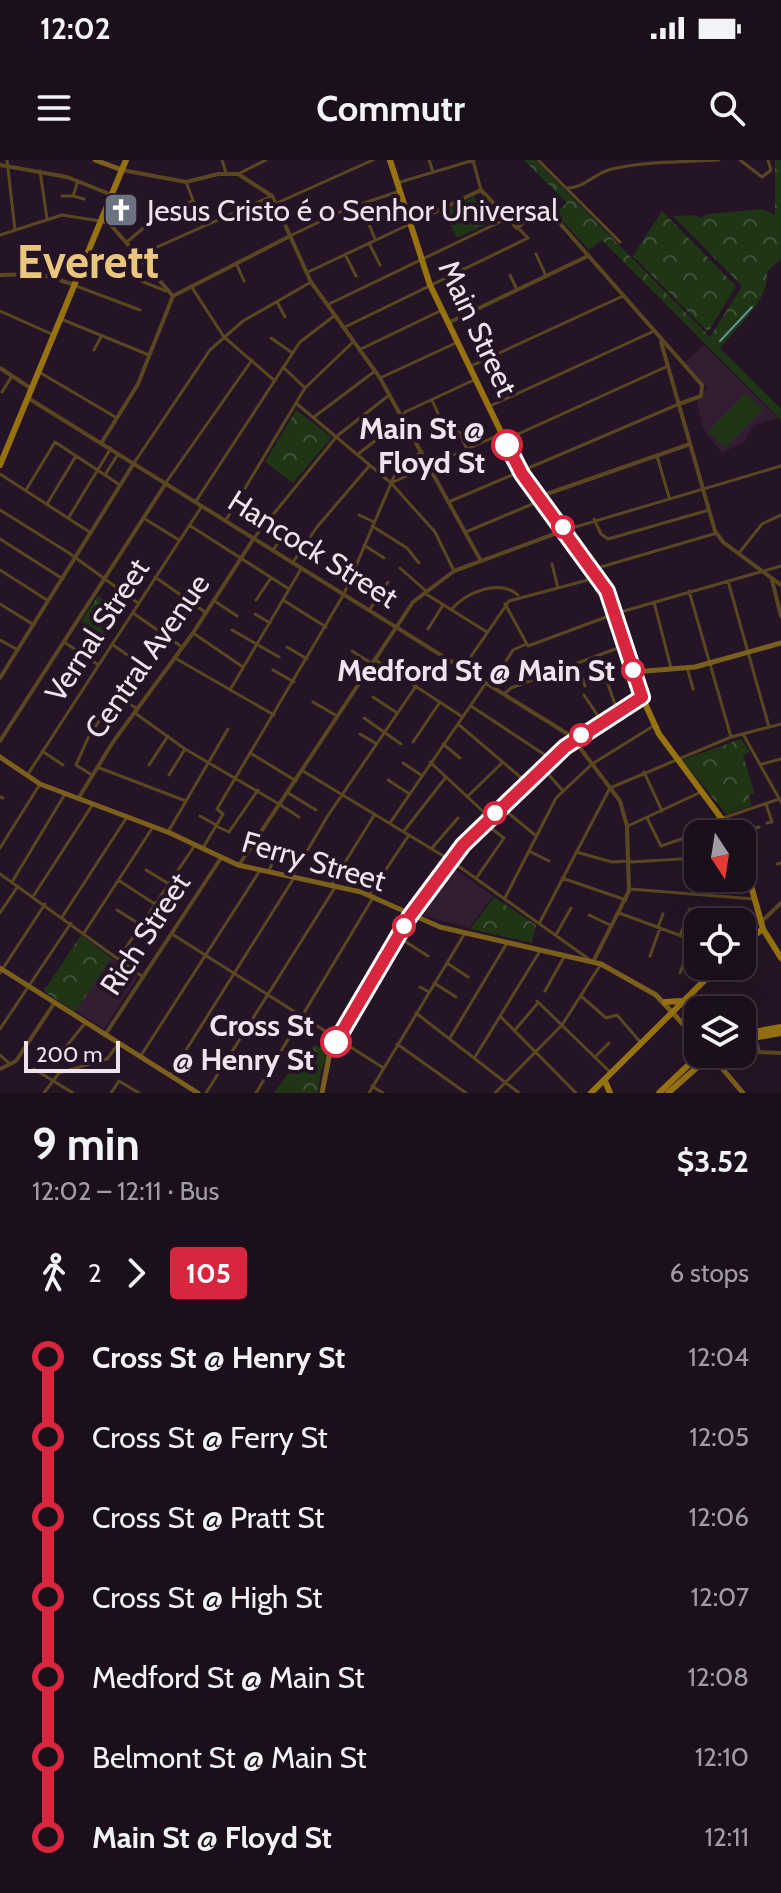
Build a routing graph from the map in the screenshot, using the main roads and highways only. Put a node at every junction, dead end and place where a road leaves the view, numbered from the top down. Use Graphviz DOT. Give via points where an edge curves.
graph roads {
  1 [pos="95,160"];
  2 [pos="126,160"];
  3 [pos="390,160"];
  4 [pos="122,170"];
  5 [pos="0,465"];
  6 [pos="781,643"];
  7 [pos="634,672"];
  8 [pos="0,757"];
  9 [pos="724,820"];
  10 [pos="753,892"];
  11 [pos="410,916"];
  12 [pos="762,926"];
  13 [pos="756,931"];
  14 [pos="781,958"];
  15 [pos="1,970"];
  16 [pos="705,980"];
  17 [pos="689,996"];
  18 [pos="684,1000"];
  19 [pos="684,1001"];
  20 [pos="665,1002"];
  21 [pos="673,1011"];
  22 [pos="684,1024"];
  23 [pos="781,1030"];
  24 [pos="756,1033"];
  25 [pos="756,1037"];
  26 [pos="686,1068"];
  27 [pos="696,1068"];
  28 [pos="722,1068"];
  29 [pos="605,1081"];
  30 [pos="198,1093"];
  31 [pos="322,1093"];
  32 [pos="591,1093"];
  33 [pos="610,1093"];
  34 [pos="660,1093"];
  35 [pos="668,1093"];
  36 [pos="743,1093"];
  1 -- 4 [label="main road"];
  2 -- 4 [label="main road"];
  3 -- 7 [label="main road, Main Street" via="441,310 521,472 599,577 617,613"];
  4 -- 5 [label="main road"];
  6 -- 7 [label="main road" via="709,663"];
  7 -- 9 [label="main road, Main Street" via="674,759"];
  8 -- 11 [label="main road, Ferry Street" via="40,784 168,832 238,865 372,896"];
  10 -- 12 [label="main road"];
  11 -- 20 [label="main road, Ferry Street" via="601,964"];
  11 -- 31 [label="main road" via="327,1061"];
  12 -- 13 [label="main road"];
  12 -- 14 [label="main road"];
  15 -- 30 [label="main road"];
  16 -- 17 [label="main road"];
  18 -- 20 [label="main road"];
  19 -- 21 [label="main road"];
  20 -- 21 [label="main road, Ferry Street"];
  21 -- 22 [label="main road, Ferry Street"];
  21 -- 29 [label="main road"];
  23 -- 24 [label="main road"];
  23 -- 25 [label="main road"];
  26 -- 34 [label="main road"];
  27 -- 35 [label="main road"];
  28 -- 36 [label="main road"];
  29 -- 32 [label="main road"];
  29 -- 33 [label="main road"];
}
